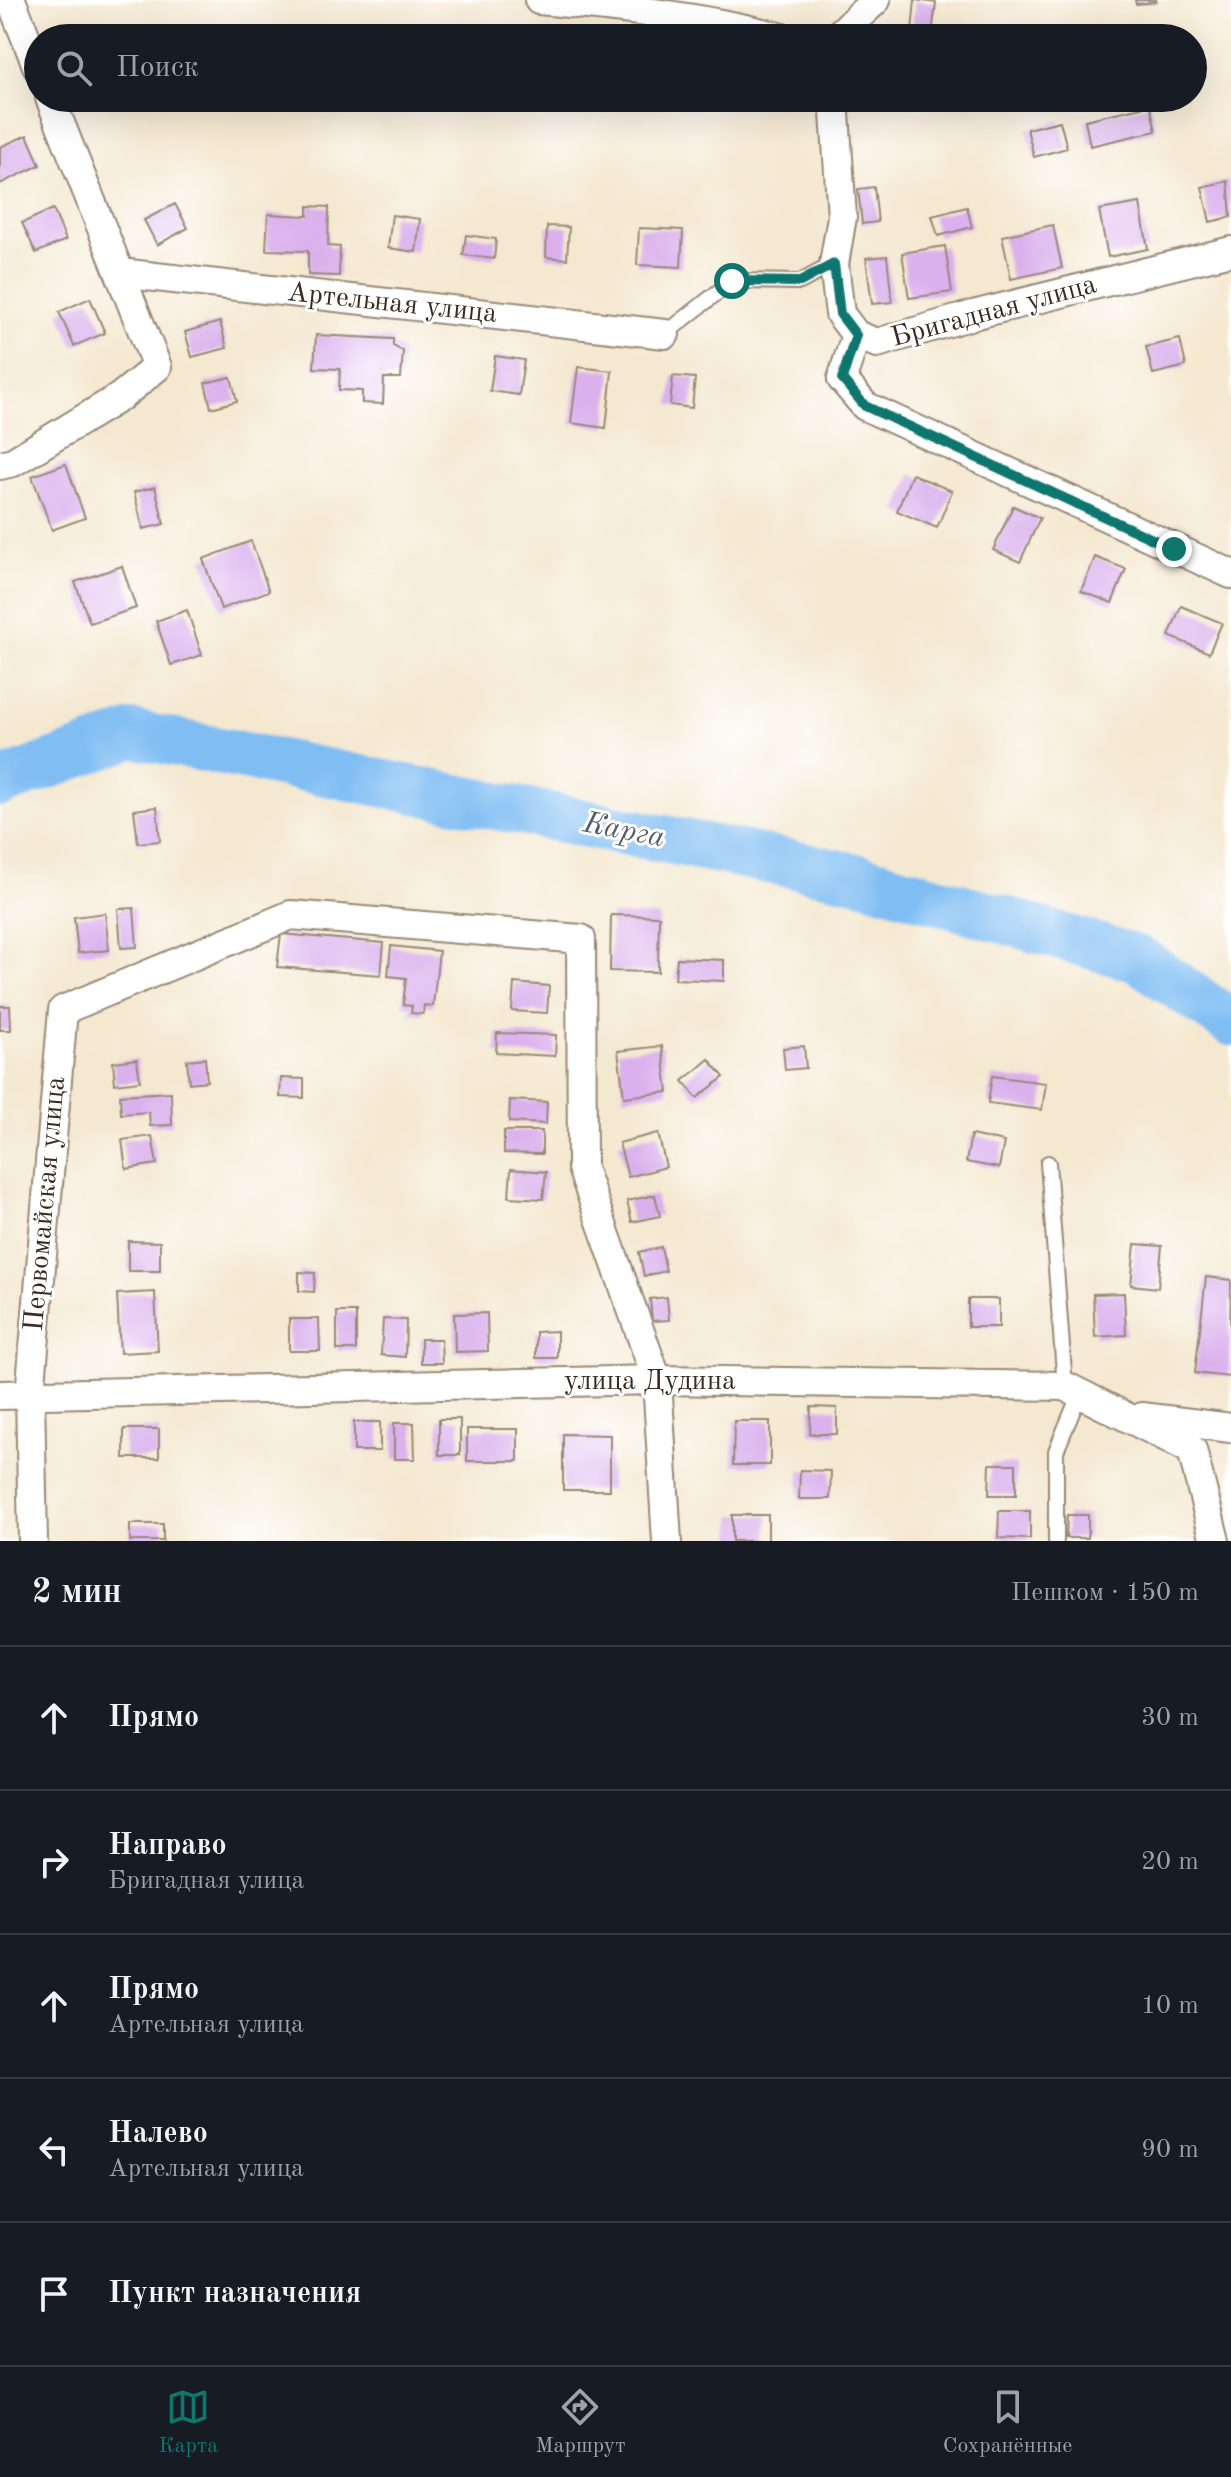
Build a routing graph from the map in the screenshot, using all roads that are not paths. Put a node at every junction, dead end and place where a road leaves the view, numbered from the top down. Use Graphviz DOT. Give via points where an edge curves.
graph roads {
  1 [pos="11,0"];
  2 [pos="539,0"];
  3 [pos="876,0"];
  4 [pos="720,24"];
  5 [pos="850,24"];
  6 [pos="24,33"];
  7 [pos="56,112"];
  8 [pos="835,112"];
  9 [pos="1231,251"];
  10 [pos="834,264"];
  11 [pos="120,273"];
  12 [pos="665,334"];
  13 [pos="856,335"];
  14 [pos="0,465"];
  15 [pos="1231,574"];
  16 [pos="1048,1163"];
  17 [pos="657,1380"];
  18 [pos="1073,1389"];
  19 [pos="0,1395"];
  20 [pos="30,1395"];
  21 [pos="1122,1414"];
  22 [pos="1231,1428"];
  23 [pos="33,1541"];
  24 [pos="667,1541"];
  25 [pos="1056,1541"];
  26 [pos="1215,1541"];
  1 -- 6 [label="street"];
  2 -- 4 [label="street"];
  3 -- 5 [label="street"];
  7 -- 11 [label="street"];
  8 -- 10 [label="street, Бригадная улица" via="842,217"];
  9 -- 13 [label="street, Бригадная улица" via="877,343"];
  10 -- 12 [label="lane" via="800,282 732,281"];
  10 -- 13 [label="street, Бригадная улица" via="840,314"];
  11 -- 12 [label="street, Артельная улица"];
  11 -- 14 [label="street" via="157,367 120,397"];
  13 -- 15 [label="street" via="842,379 865,406"];
  16 -- 18 [label="lane"];
  17 -- 18 [label="street, улица Дудина"];
  17 -- 20 [label="street, улица Дудина"];
  17 -- 20 [label="street, Первомайская улица" via="582,1168 581,939 291,915 63,1010"];
  17 -- 24 [label="street"];
  18 -- 21 [label="street, улица Дудина"];
  18 -- 25 [label="lane" via="1056,1451"];
  19 -- 20 [label="street, улица Дудина"];
  20 -- 23 [label="street, Первомайская улица"];
  21 -- 22 [label="street"];
  21 -- 26 [label="street, улица Дудина" via="1192,1450"];
}
